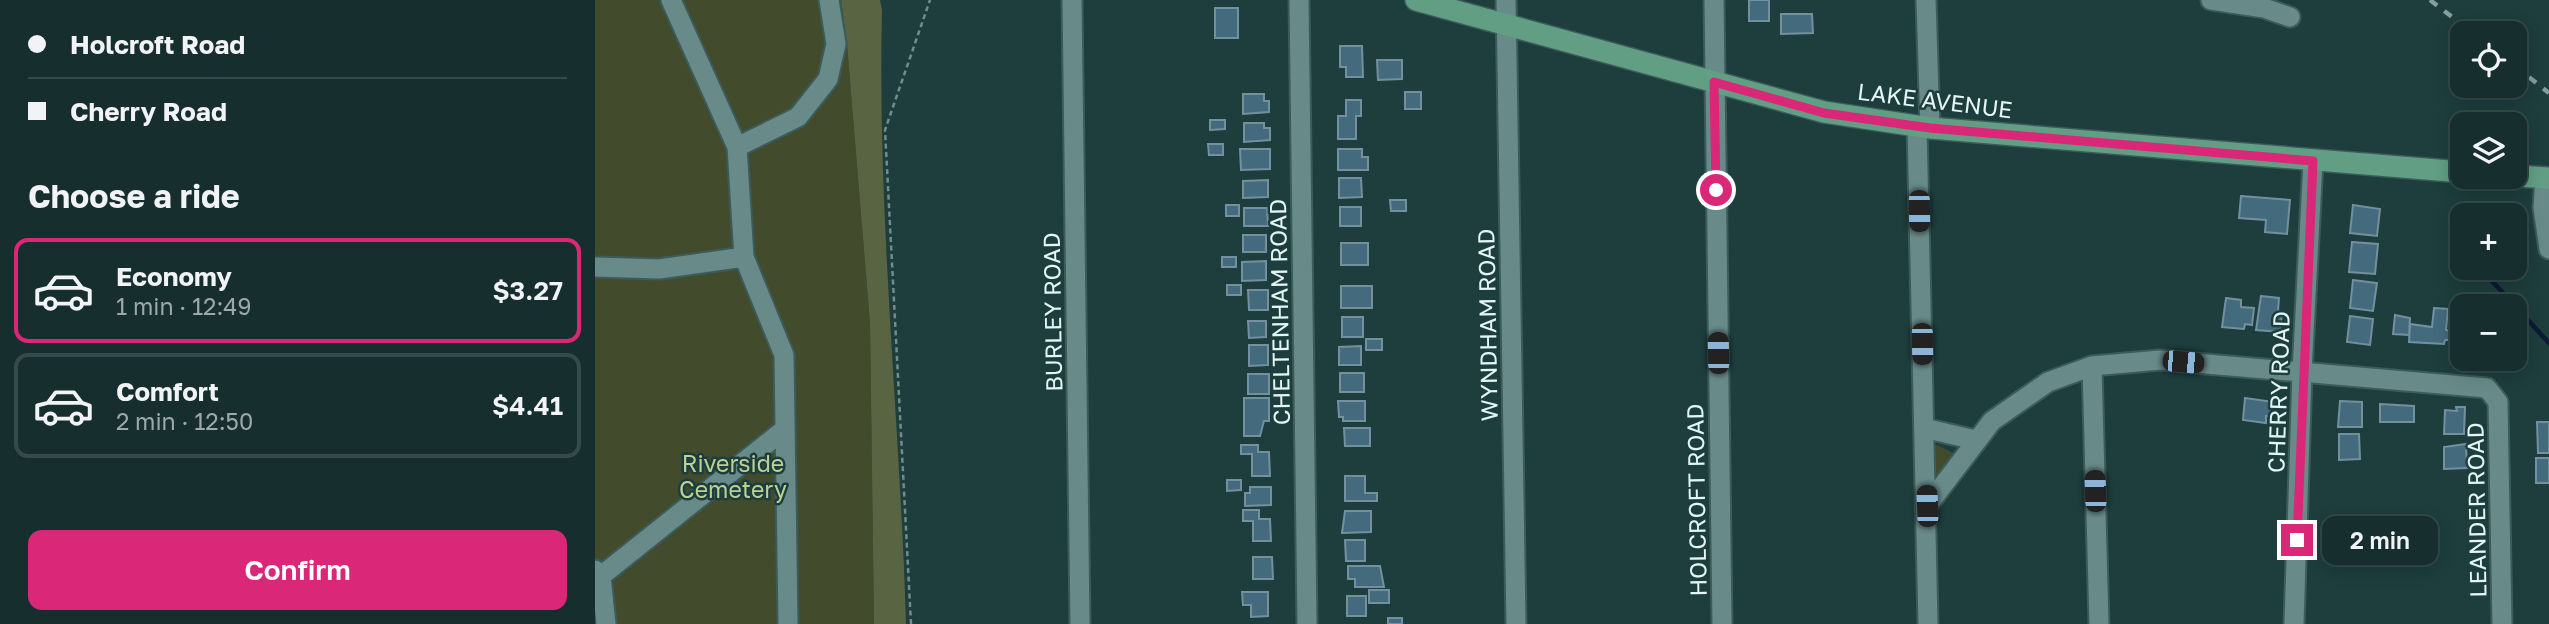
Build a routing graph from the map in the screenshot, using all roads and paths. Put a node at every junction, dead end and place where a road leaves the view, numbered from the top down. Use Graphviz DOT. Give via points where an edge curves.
graph roads {
  1 [pos="671,0"];
  2 [pos="829,0"];
  3 [pos="930,0"];
  4 [pos="1072,0"];
  5 [pos="1299,0"];
  6 [pos="1416,0"];
  7 [pos="1506,0"];
  8 [pos="1714,0"];
  9 [pos="1926,0"];
  10 [pos="2211,0"];
  11 [pos="2290,17"];
  12 [pos="1506,26"];
  13 [pos="1714,82"];
  14 [pos="1924,127"];
  15 [pos="737,147"];
  16 [pos="2313,161"];
  17 [pos="2450,171"];
  18 [pos="2527,177"];
  19 [pos="2547,178"];
  20 [pos="2549,249"];
  21 [pos="744,257"];
  22 [pos="595,267"];
  23 [pos="2092,366"];
  24 [pos="2302,373"];
  25 [pos="1924,428"];
  26 [pos="785,429"];
  27 [pos="1975,440"];
  28 [pos="1927,506"];
  29 [pos="598,573"];
  30 [pos="606,624"];
  31 [pos="788,624"];
  32 [pos="911,624"];
  33 [pos="1080,624"];
  34 [pos="1307,624"];
  35 [pos="1516,624"];
  36 [pos="1722,624"];
  37 [pos="1928,624"];
  38 [pos="2099,624"];
  39 [pos="2294,624"];
  40 [pos="2502,624"];
  1 -- 15 [label="street"];
  2 -- 15 [label="street" via="837,44 828,79 798,117"];
  3 -- 32 [label="path" via="885,130"];
  4 -- 33 [label="street, BURLEY ROAD"];
  5 -- 34 [label="street, CHELTENHAM ROAD"];
  6 -- 12 [label="main road, LAKE AVENUE"];
  7 -- 12 [label="street, WYNDHAM ROAD"];
  8 -- 13 [label="street, HOLCROFT ROAD"];
  9 -- 14 [label="street"];
  10 -- 11 [label="street"];
  12 -- 13 [label="main road, LAKE AVENUE"];
  12 -- 35 [label="street, WYNDHAM ROAD"];
  13 -- 14 [label="main road, LAKE AVENUE" via="1824,113"];
  13 -- 36 [label="street, HOLCROFT ROAD"];
  14 -- 16 [label="main road, LAKE AVENUE"];
  14 -- 25 [label="street"];
  15 -- 21 [label="street"];
  16 -- 17 [label="main road, LAKE AVENUE"];
  16 -- 24 [label="street, CHERRY ROAD"];
  18 -- 19 [label="main road"];
  19 -- 20 [label="street" via="2543,208"];
  21 -- 22 [label="street" via="659,269"];
  21 -- 26 [label="street" via="784,355"];
  23 -- 24 [label="street" via="2160,360"];
  23 -- 27 [label="street" via="2027,394"];
  23 -- 38 [label="street"];
  24 -- 39 [label="street, CHERRY ROAD"];
  24 -- 40 [label="street, LEANDER ROAD" via="2473,386 2487,388 2496,396"];
  25 -- 27 [label="street"];
  25 -- 28 [label="street"];
  26 -- 29 [label="street"];
  26 -- 31 [label="street"];
  27 -- 28 [label="street"];
  28 -- 37 [label="street"];
  29 -- 30 [label="street"];
}
